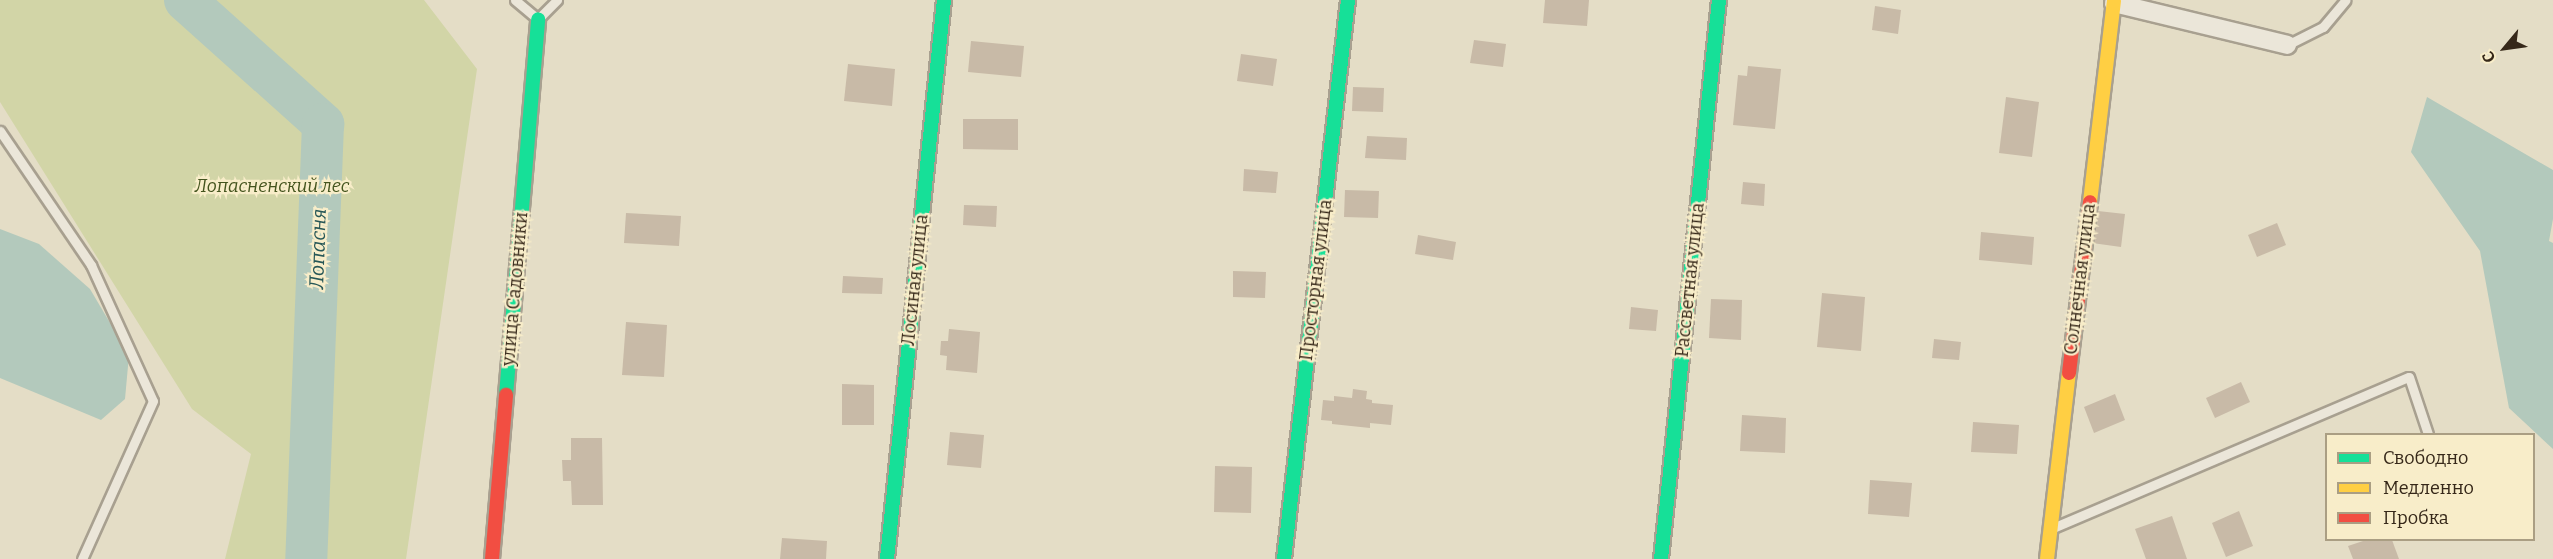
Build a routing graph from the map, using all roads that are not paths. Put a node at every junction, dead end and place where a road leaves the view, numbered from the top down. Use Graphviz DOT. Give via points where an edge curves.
graph roads {
  1 [pos="515,0"];
  2 [pos="557,0"];
  3 [pos="944,0"];
  4 [pos="1348,0"];
  5 [pos="1719,0"];
  6 [pos="2346,0"];
  7 [pos="2113,1"];
  8 [pos="538,19"];
  9 [pos="2287,45"];
  10 [pos="0,131"];
  11 [pos="2427,433"];
  12 [pos="2050,529"];
  13 [pos="82,559"];
  14 [pos="492,559"];
  15 [pos="887,559"];
  16 [pos="1284,559"];
  17 [pos="1662,559"];
  18 [pos="2047,559"];
  1 -- 8 [label="lane"];
  2 -- 8 [label="lane"];
  3 -- 15 [label="street, Лосиная улица"];
  4 -- 16 [label="street, Просторная улица"];
  5 -- 17 [label="street, Рассветная улица"];
  6 -- 9 [label="lane" via="2323,27"];
  7 -- 9 [label="street"];
  7 -- 12 [label="street, Солнечная улица"];
  8 -- 14 [label="street, улица Садовники"];
  10 -- 13 [label="lane" via="91,265 153,401"];
  11 -- 12 [label="lane" via="2409,377"];
  12 -- 18 [label="street, Солнечная улица"];
}
